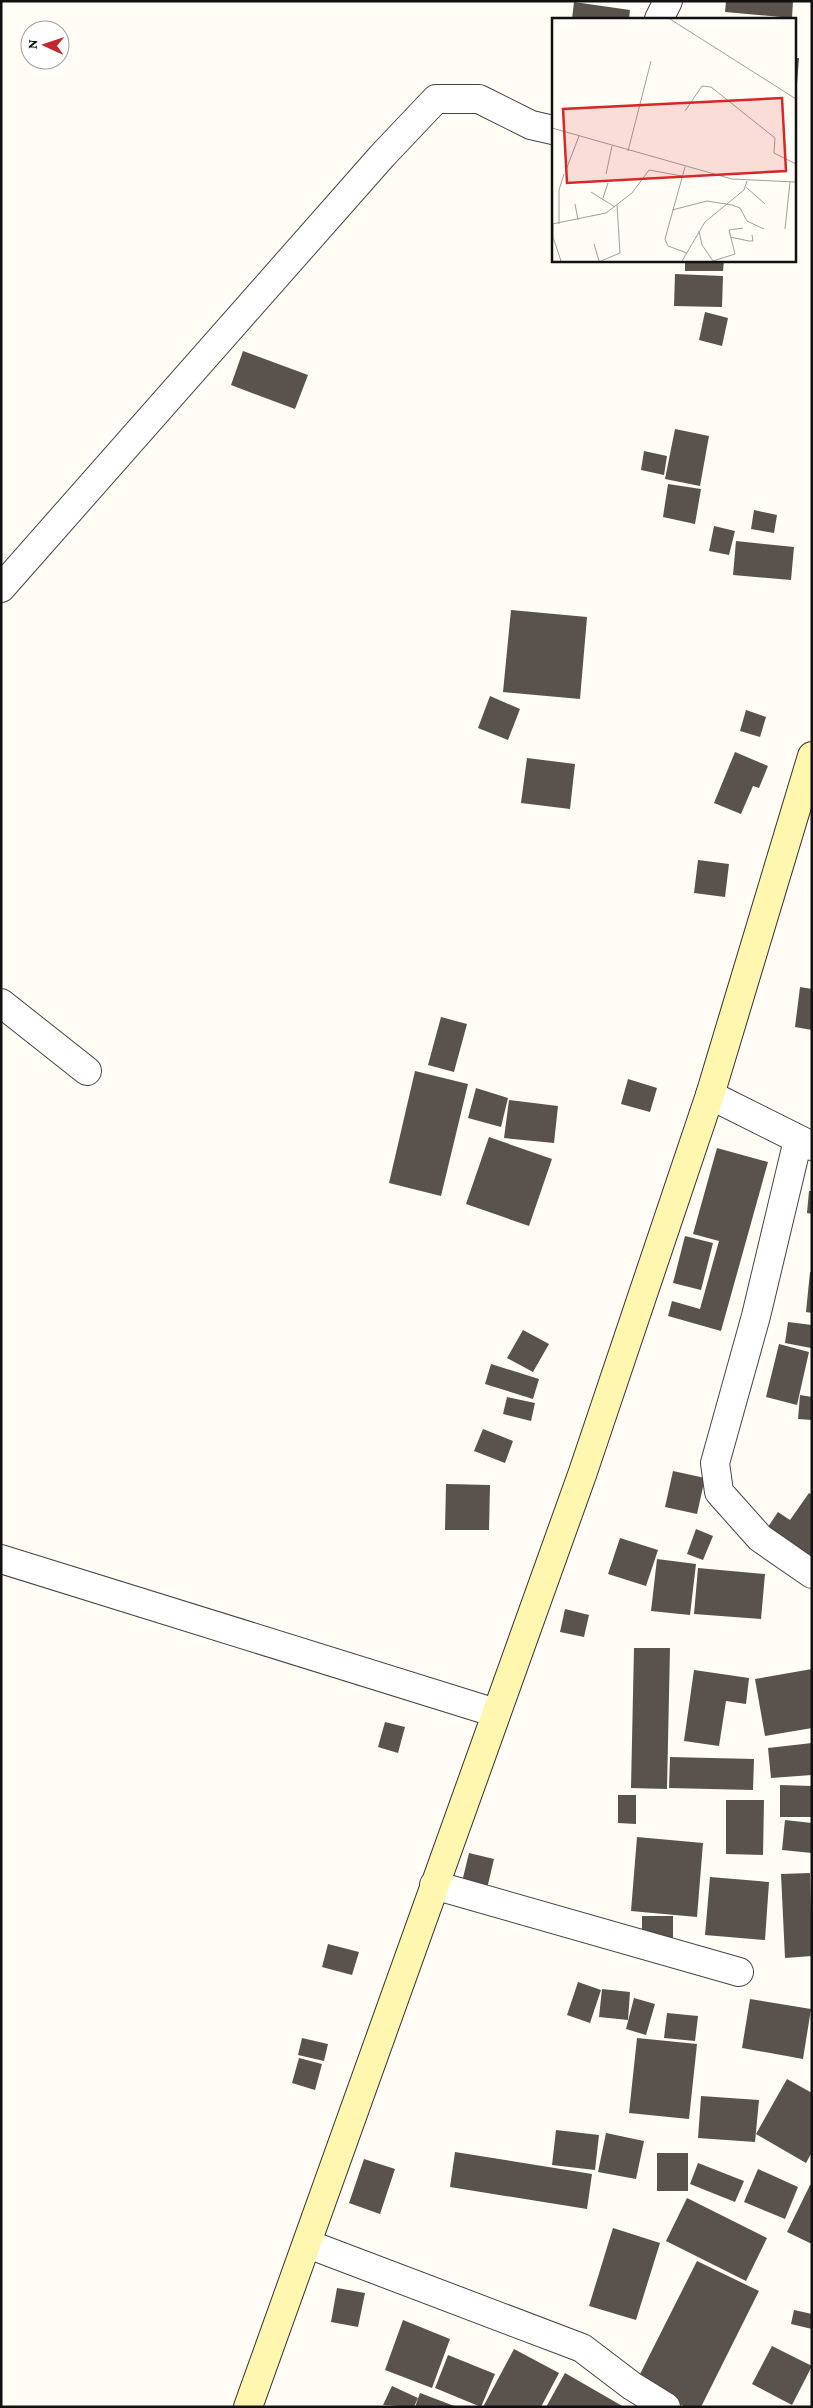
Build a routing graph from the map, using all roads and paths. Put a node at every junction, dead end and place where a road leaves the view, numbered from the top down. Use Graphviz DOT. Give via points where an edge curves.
graph roads {
  1 [pos="668,1"];
  2 [pos="659,18"];
  3 [pos="552,130"];
  4 [pos="1,588"];
  5 [pos="812,756"];
  6 [pos="1,1003"];
  7 [pos="87,1071"];
  8 [pos="710,1096"];
  9 [pos="805,1143"];
  10 [pos="1,1559"];
  11 [pos="812,1574"];
  12 [pos="496,1713"];
  13 [pos="434,1885"];
  14 [pos="739,1972"];
  15 [pos="308,2244"];
  16 [pos="248,2407"];
  17 [pos="666,2407"];
  1 -- 2 [label="street"];
  3 -- 4 [label="street" via="531,125 479,99 436,99"];
  5 -- 8 [label="main road"];
  6 -- 7 [label="street"];
  8 -- 9 [label="street"];
  8 -- 12 [label="main road" via="583,1472"];
  9 -- 11 [label="street" via="716,1463 719,1492 760,1538"];
  10 -- 12 [label="street"];
  12 -- 13 [label="main road"];
  13 -- 14 [label="street"];
  13 -- 15 [label="main road"];
  15 -- 16 [label="main road"];
  15 -- 17 [label="street" via="582,2348"];
}
